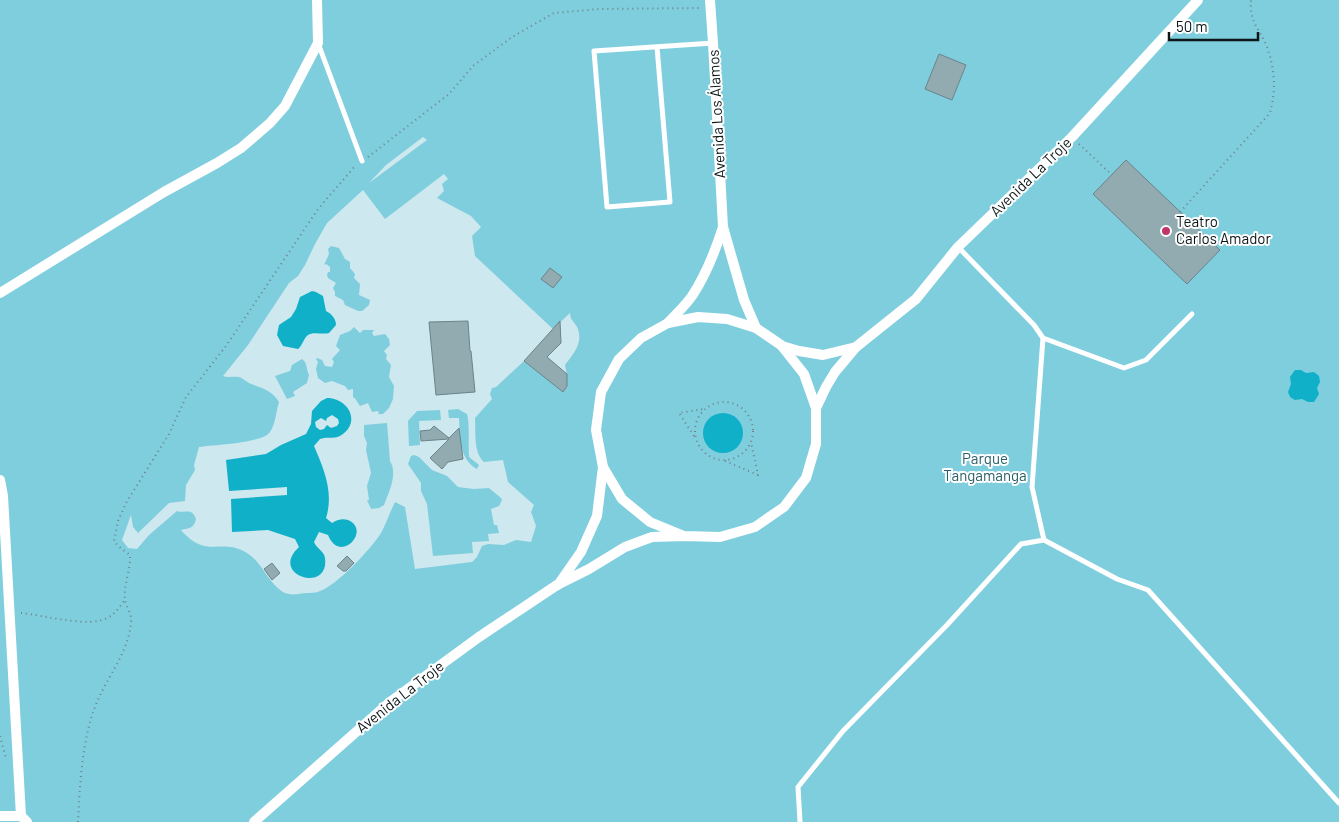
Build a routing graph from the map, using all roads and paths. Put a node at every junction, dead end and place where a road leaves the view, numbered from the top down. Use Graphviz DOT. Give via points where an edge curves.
graph roads {
  1 [pos="317,0"];
  2 [pos="1198,0"];
  3 [pos="1251,0"];
  4 [pos="710,4"];
  5 [pos="318,43"];
  6 [pos="713,43"];
  7 [pos="656,47"];
  8 [pos="1072,137"];
  9 [pos="362,161"];
  10 [pos="1112,175"];
  11 [pos="1180,212"];
  12 [pos="723,227"];
  13 [pos="958,247"];
  14 [pos="0,293"];
  15 [pos="1192,314"];
  16 [pos="668,323"];
  17 [pos="756,328"];
  18 [pos="1043,338"];
  19 [pos="781,345"];
  20 [pos="856,347"];
  21 [pos="816,408"];
  22 [pos="704,409"];
  23 [pos="695,437"];
  24 [pos="751,441"];
  25 [pos="722,460"];
  26 [pos="603,467"];
  27 [pos="0,480"];
  28 [pos="684,536"];
  29 [pos="1044,540"];
  30 [pos="557,585"];
  31 [pos="125,600"];
  32 [pos="11,614"];
  33 [pos="1339,803"];
  34 [pos="0,816"];
  35 [pos="24,819"];
  36 [pos="78,822"];
  37 [pos="254,822"];
  38 [pos="800,822"];
  1 -- 5 [label="street"];
  2 -- 8 [label="street, Avenida La Troje"];
  3 -- 11 [label="path" via="1250,13 1267,48 1274,76 1275,95 1270,113"];
  4 -- 6 [label="street, Avenida Los Álamos"];
  4 -- 9 [label="path" via="554,13 512,37 473,66 449,94"];
  5 -- 9 [label="lane"];
  5 -- 14 [label="street" via="285,106 241,148"];
  6 -- 7 [label="lane"];
  6 -- 12 [label="street, Avenida Los Álamos"];
  7 -- 7 [label="lane" via="594,51 608,207 670,202"];
  8 -- 10 [label="path"];
  8 -- 13 [label="street, Avenida La Troje"];
  9 -- 31 [label="path" via="353,166 318,209 226,346 186,397 169,434 126,503 114,541 130,555"];
  12 -- 16 [label="street, Avenida Los Álamos" via="703,278"];
  12 -- 17 [label="street, Avenida Los Álamos" via="744,300"];
  13 -- 18 [label="lane"];
  13 -- 20 [label="street, Avenida La Troje" via="916,299"];
  15 -- 18 [label="lane" via="1146,360 1124,368"];
  16 -- 17 [label="street" via="698,317 728,319"];
  16 -- 26 [label="street" via="641,338 619,359 601,392 596,430"];
  17 -- 19 [label="street"];
  18 -- 29 [label="lane" via="1032,486"];
  19 -- 20 [label="street, Avenida La Troje" via="823,355"];
  19 -- 21 [label="street" via="804,374"];
  20 -- 21 [label="street, Avenida La Troje" via="835,372"];
  21 -- 28 [label="street, Avenida La Troje" via="816,444 806,478 784,507 755,527 720,537"];
  22 -- 23 [label="path" via="695,426"];
  22 -- 23 [label="path" via="679,413"];
  22 -- 24 [label="path" via="724,401 742,408 752,422"];
  23 -- 25 [label="path" via="702,450"];
  24 -- 25 [label="path" via="740,455"];
  24 -- 25 [label="path" via="758,475"];
  26 -- 28 [label="street" via="622,499 650,522"];
  26 -- 30 [label="street, Avenida La Troje" via="597,516 580,552"];
  27 -- 32 [label="street"];
  28 -- 30 [label="street, Avenida La Troje" via="652,537 625,547"];
  29 -- 33 [label="lane" via="1117,579 1148,590"];
  29 -- 38 [label="lane" via="1021,544 843,731 798,787"];
  30 -- 37 [label="street, Avenida La Troje" via="390,702"];
  31 -- 32 [label="path" via="111,616 94,621"];
  31 -- 36 [label="path" via="131,621 121,654 96,704 88,733"];
  32 -- 35 [label="street"];
  34 -- 35 [label="street"];
}
